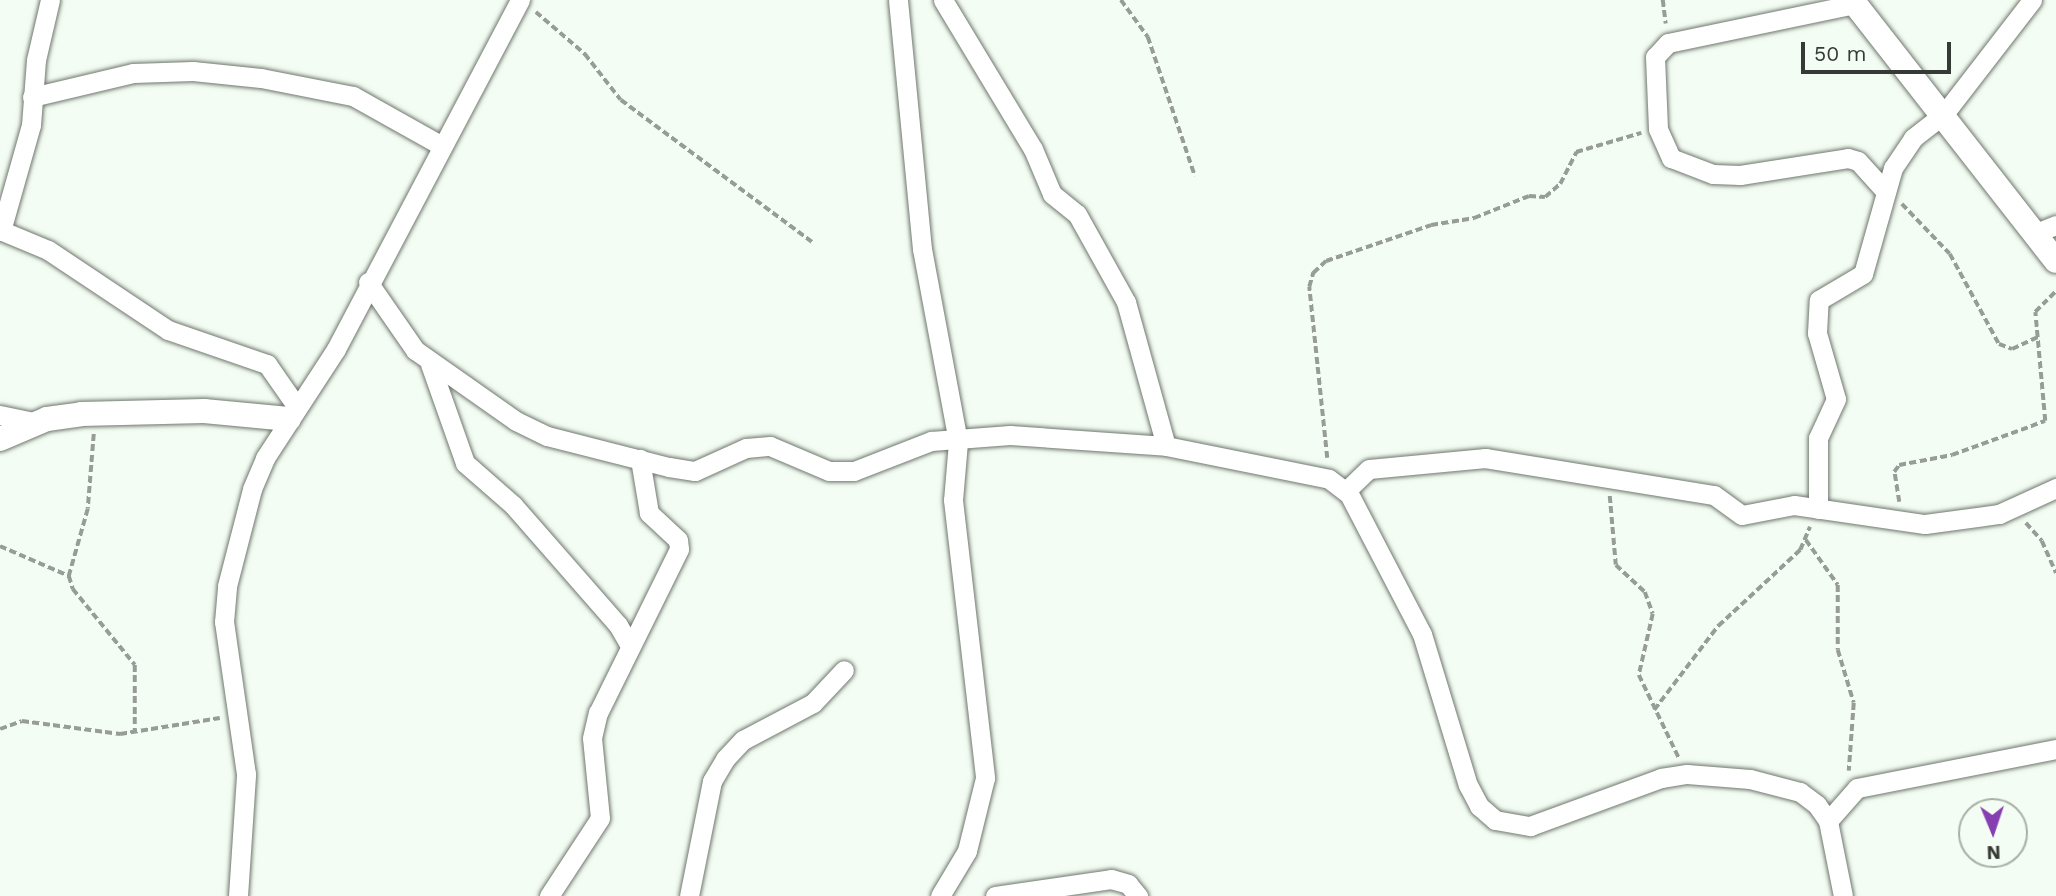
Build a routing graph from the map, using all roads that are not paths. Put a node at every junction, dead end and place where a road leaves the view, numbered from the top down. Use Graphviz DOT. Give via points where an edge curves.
graph roads {
  1 [pos="50,0"];
  2 [pos="898,0"];
  3 [pos="943,0"];
  4 [pos="2032,0"];
  5 [pos="1853,2"];
  6 [pos="526,4"];
  7 [pos="32,97"];
  8 [pos="1944,114"];
  9 [pos="442,146"];
  10 [pos="1885,191"];
  11 [pos="2046,229"];
  12 [pos="1,230"];
  13 [pos="2056,261"];
  14 [pos="368,282"];
  15 [pos="430,364"];
  16 [pos="293,413"];
  17 [pos="0,415"];
  18 [pos="37,423"];
  19 [pos="0,439"];
  20 [pos="958,442"];
  21 [pos="1166,446"];
  22 [pos="640,459"];
  23 [pos="2056,488"];
  24 [pos="1347,490"];
  25 [pos="1816,509"];
  26 [pos="630,646"];
  27 [pos="844,670"];
  28 [pos="2056,750"];
  29 [pos="1828,821"];
  30 [pos="238,896"];
  31 [pos="549,896"];
  32 [pos="689,896"];
  33 [pos="940,896"];
  34 [pos="995,896"];
  35 [pos="1138,896"];
  36 [pos="1843,896"];
  1 -- 7 [label="street"];
  2 -- 20 [label="street" via="922,249"];
  3 -- 21 [label="street" via="1033,149 1052,194 1077,214 1126,302"];
  4 -- 8 [label="street"];
  5 -- 8 [label="street"];
  5 -- 10 [label="street" via="1668,43 1655,57 1658,129 1671,158 1713,174 1740,175 1848,158 1858,161"];
  6 -- 9 [label="street"];
  7 -- 9 [label="street" via="133,73 193,71 286,81 353,96"];
  7 -- 12 [label="street" via="31,125"];
  8 -- 10 [label="street" via="1913,138"];
  8 -- 11 [label="street"];
  9 -- 14 [label="street"];
  10 -- 25 [label="street" via="1863,274 1826,292 1817,311 1817,333 1836,399 1818,438"];
  11 -- 13 [label="street"];
  12 -- 16 [label="street" via="48,250 167,330 267,364"];
  14 -- 15 [label="street"];
  14 -- 16 [label="street" via="337,349"];
  15 -- 22 [label="street" via="531,429"];
  15 -- 26 [label="street" via="465,464 513,505 618,625"];
  16 -- 18 [label="street" via="95,414"];
  16 -- 30 [label="street" via="252,489 226,586 224,622 246,774"];
  17 -- 18 [label="street"];
  18 -- 19 [label="street"];
  20 -- 21 [label="street" via="1010,435"];
  20 -- 22 [label="street" via="931,440 854,471 829,471 770,446 746,448 695,471"];
  20 -- 33 [label="street" via="953,500 985,778 967,851"];
  21 -- 24 [label="street" via="1327,478"];
  22 -- 26 [label="street" via="649,513 678,540 679,549"];
  23 -- 25 [label="street" via="2007,511 1925,524"];
  24 -- 25 [label="street" via="1369,468 1456,459 1515,460 1714,495 1742,515 1779,506"];
  24 -- 29 [label="street" via="1423,634 1468,785 1479,806 1495,820 1530,826 1616,792 1688,774 1750,779 1800,792"];
  26 -- 31 [label="street" via="592,738 600,818"];
  27 -- 32 [label="street" via="813,703 743,740 725,759 712,781"];
  28 -- 29 [label="street" via="1866,786 1846,797"];
  29 -- 36 [label="street"];
  34 -- 35 [label="street" via="1111,879 1128,884"];
}
